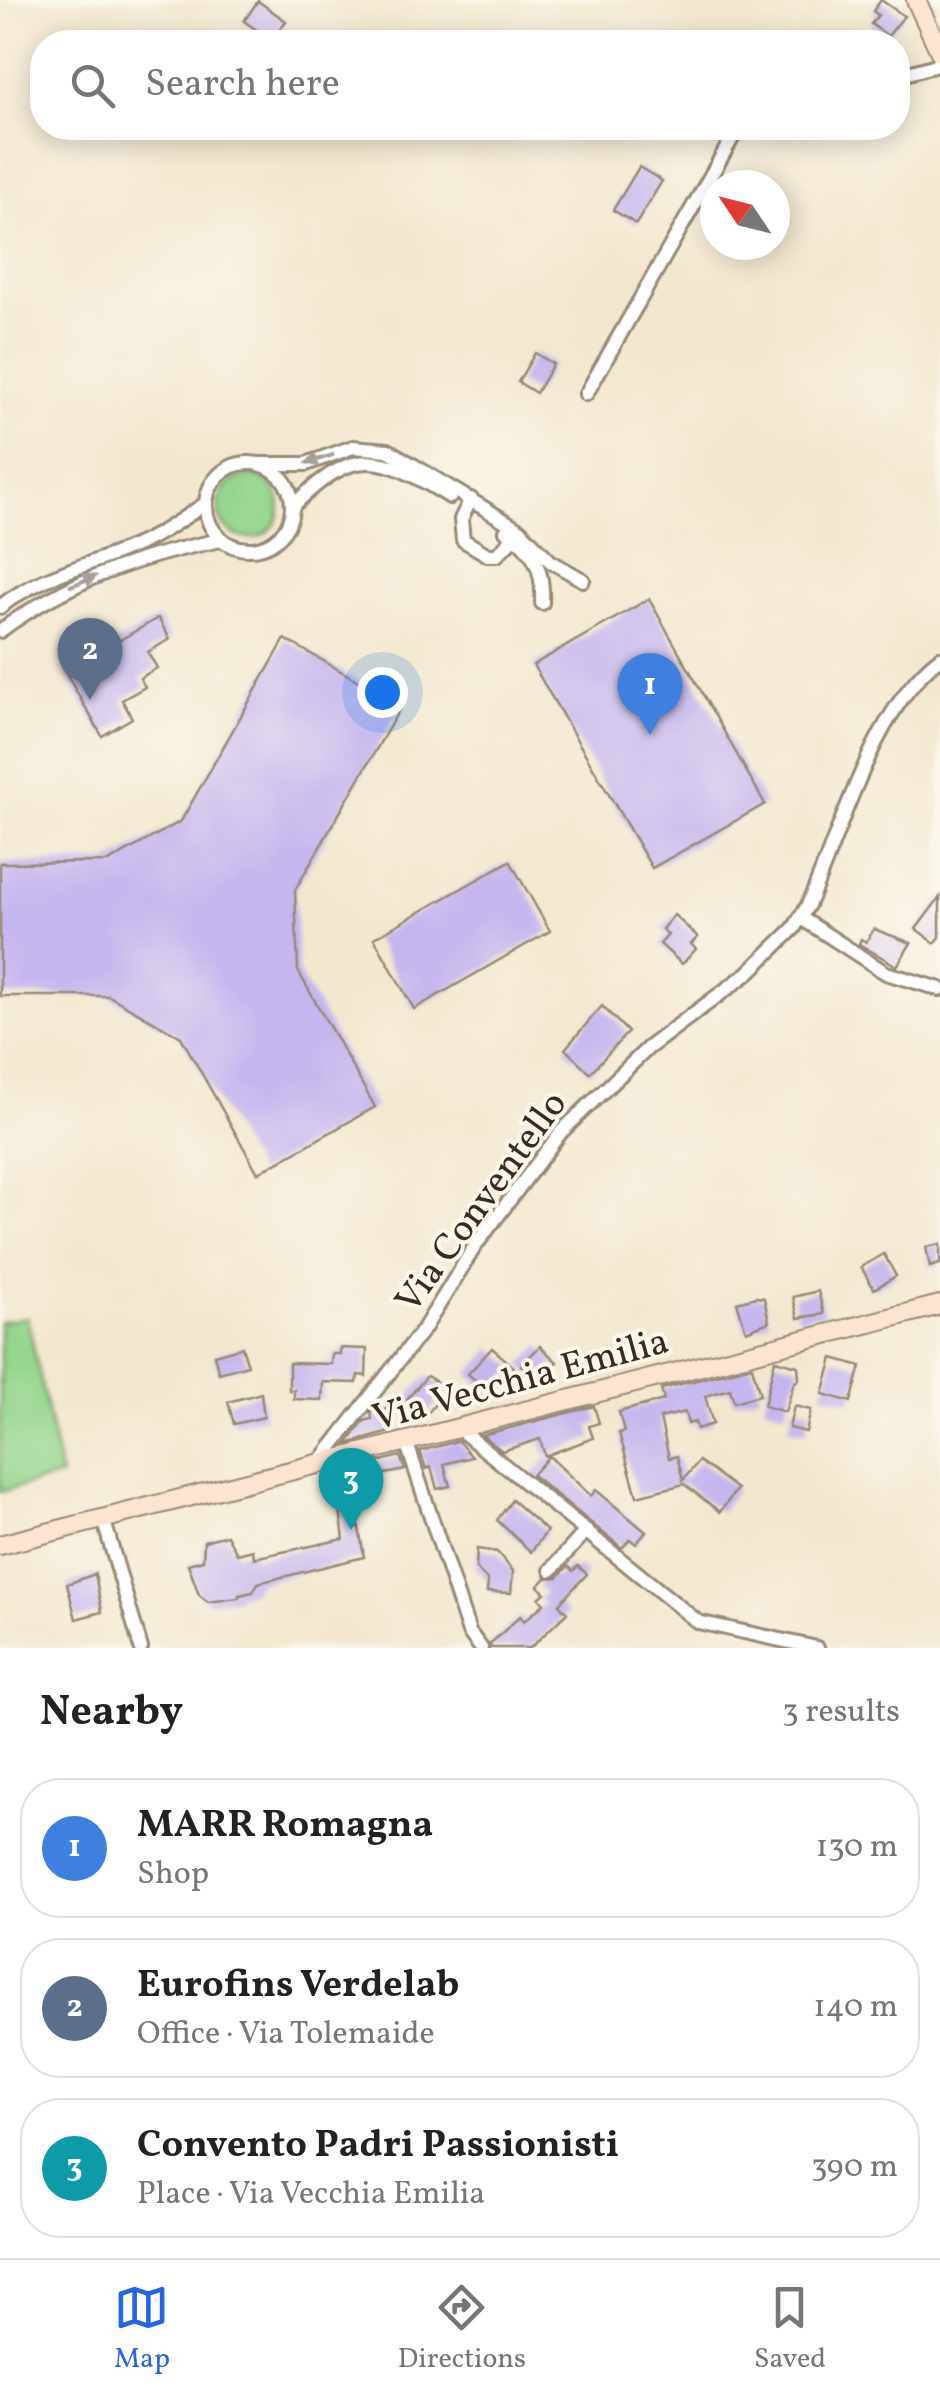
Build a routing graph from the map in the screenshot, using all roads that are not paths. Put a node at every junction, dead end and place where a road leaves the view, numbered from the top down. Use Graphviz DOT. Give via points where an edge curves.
graph roads {
  1 [pos="916,0"];
  2 [pos="940,52"];
  3 [pos="940,64"];
  4 [pos="910,73"];
  5 [pos="731,140"];
  6 [pos="586,394"];
  7 [pos="260,464"];
  8 [pos="468,503"];
  9 [pos="205,504"];
  10 [pos="293,506"];
  11 [pos="517,534"];
  12 [pos="221,540"];
  13 [pos="583,580"];
  14 [pos="542,603"];
  15 [pos="0,608"];
  16 [pos="0,630"];
  17 [pos="940,658"];
  18 [pos="800,918"];
  19 [pos="940,989"];
  20 [pos="940,1306"];
  21 [pos="458,1428"];
  22 [pos="406,1442"];
  23 [pos="319,1464"];
  24 [pos="103,1518"];
  25 [pos="586,1531"];
  26 [pos="0,1544"];
  27 [pos="551,1570"];
  28 [pos="141,1648"];
  29 [pos="480,1648"];
  30 [pos="818,1648"];
  1 -- 2 [label="street"];
  3 -- 4 [label="street"];
  5 -- 6 [label="street"];
  8 -- 7 [label="street, one-way" via="374,446 306,464"];
  7 -- 9 [label="street" via="224,471"];
  7 -- 10 [label="street" via="284,480"];
  8 -- 10 [label="street" via="408,470 364,459 314,485"];
  8 -- 11 [label="street"];
  8 -- 11 [label="street" via="459,532 463,540 497,555"];
  9 -- 12 [label="street"];
  9 -- 15 [label="street" via="150,539 68,570"];
  10 -- 12 [label="street" via="274,542 247,550"];
  11 -- 13 [label="street"];
  11 -- 14 [label="street" via="540,570"];
  16 -- 12 [label="street, one-way" via="65,588 150,554"];
  17 -- 18 [label="street, Via Conventello" via="915,681 880,738"];
  18 -- 19 [label="street" via="886,973"];
  18 -- 23 [label="street, Via Conventello" via="748,974 648,1048 560,1132 425,1327"];
  20 -- 21 [label="street, Via Vecchia Emilia"];
  21 -- 22 [label="street, Via Vecchia Emilia"];
  21 -- 25 [label="street"];
  22 -- 23 [label="street, Via Vecchia Emilia"];
  22 -- 29 [label="street"];
  23 -- 24 [label="street, Via Vecchia Emilia"];
  24 -- 26 [label="street, Via Vecchia Emilia"];
  24 -- 28 [label="street"];
  25 -- 27 [label="street"];
  25 -- 30 [label="street" via="698,1622"];
}
